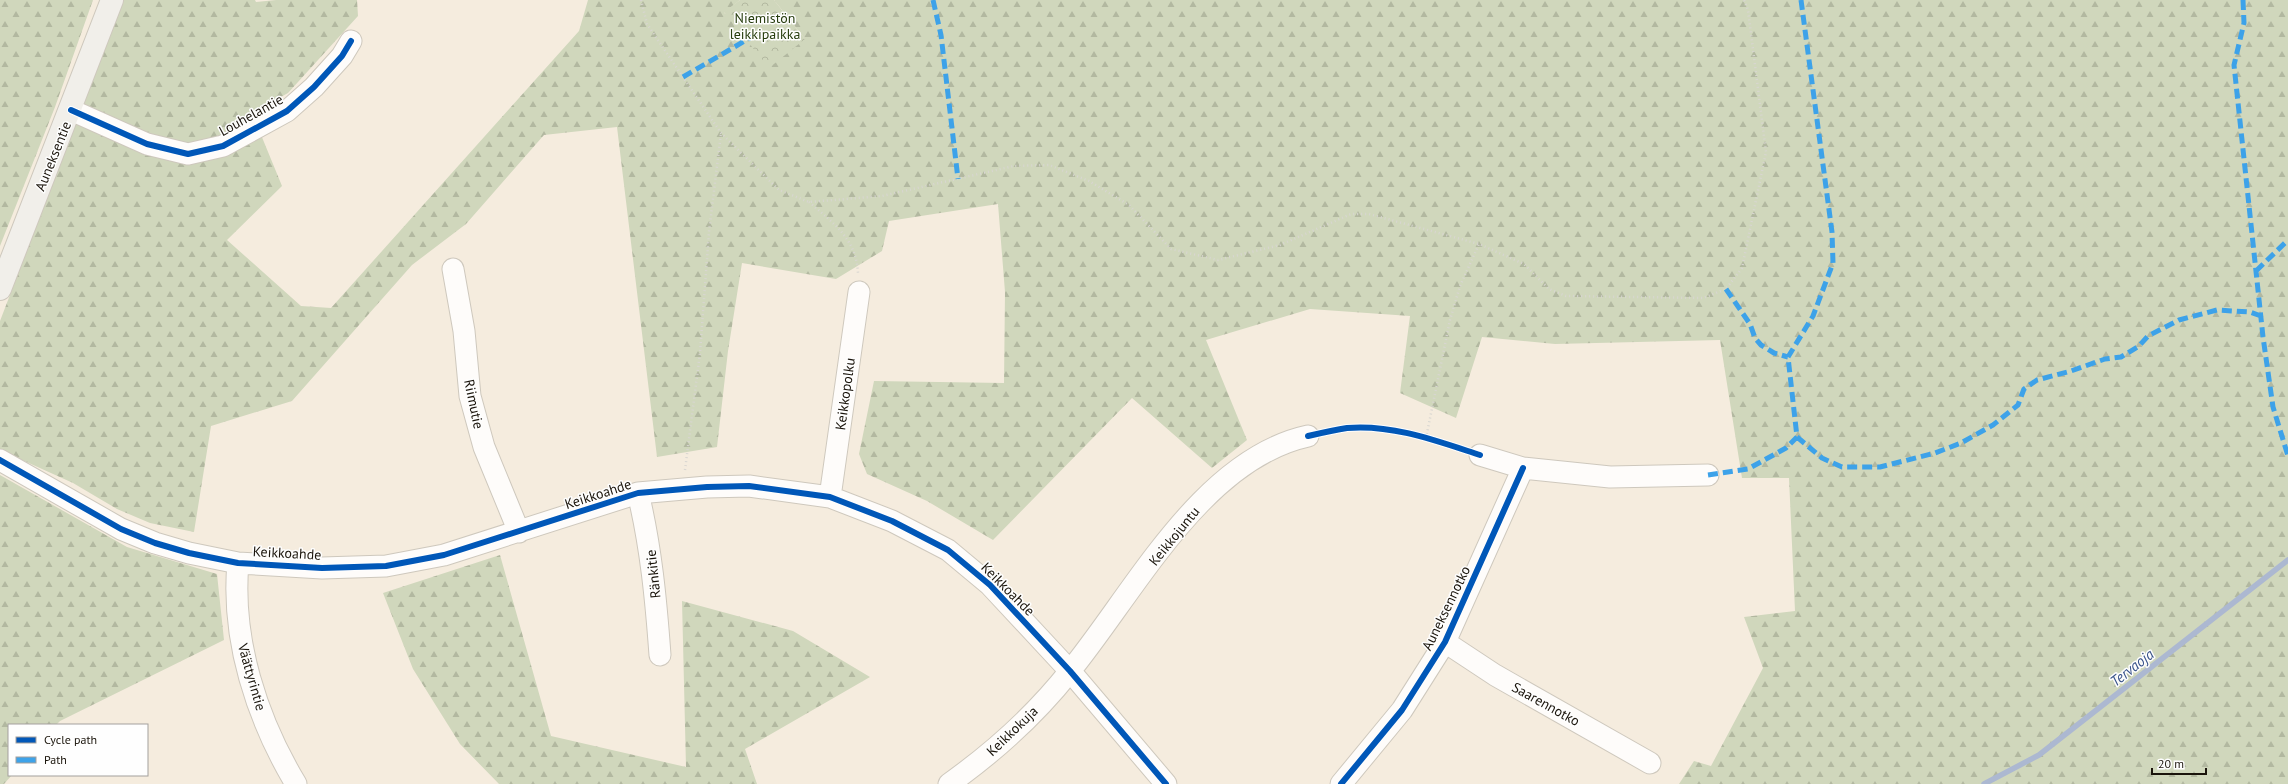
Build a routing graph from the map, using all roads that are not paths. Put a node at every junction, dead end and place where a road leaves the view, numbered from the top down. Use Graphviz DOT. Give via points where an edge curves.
graph roads {
  1 [pos="112,0"];
  2 [pos="351,41"];
  3 [pos="71,110"];
  4 [pos="453,269"];
  5 [pos="0,289"];
  6 [pos="859,292"];
  7 [pos="1308,436"];
  8 [pos="1480,455"];
  9 [pos="0,460"];
  10 [pos="1523,468"];
  11 [pos="1708,475"];
  12 [pos="638,493"];
  13 [pos="830,497"];
  14 [pos="519,532"];
  15 [pos="238,563"];
  16 [pos="1445,642"];
  17 [pos="660,655"];
  18 [pos="1070,672"];
  19 [pos="1650,762"];
  20 [pos="296,784"];
  21 [pos="949,784"];
  22 [pos="1166,784"];
  23 [pos="1341,784"];
  1 -- 3 [label="street, Auneksentie"];
  2 -- 3 [label="street, Louhelantie" via="342,56 314,87 287,111 223,146 188,154 147,144"];
  3 -- 5 [label="street, Auneksentie"];
  4 -- 14 [label="street, Riimutie" via="464,331 470,396 484,447"];
  6 -- 13 [label="street, Keikkopolku"];
  7 -- 18 [label="street, Keikkojuntu" via="1289,440 1265,452 1232,473 1209,493 1182,522"];
  8 -- 10 [label="street"];
  9 -- 15 [label="street, Keikkoahde" via="121,528 155,543"];
  10 -- 11 [label="street" via="1610,477"];
  10 -- 16 [label="street, Auneksennotko"];
  12 -- 13 [label="street, Keikkoahde" via="682,488 749,486"];
  12 -- 14 [label="street, Keikkoahde"];
  12 -- 17 [label="street, Ränkitie" via="648,532"];
  13 -- 18 [label="street, Keikkoahde" via="892,521 948,550 990,585"];
  14 -- 15 [label="street, Keikkoahde" via="444,555 386,566 322,568"];
  15 -- 20 [label="street, Väättyrintie" via="236,584 239,634 254,693 276,751"];
  16 -- 19 [label="street, Saarennotko" via="1495,675"];
  16 -- 23 [label="street, Auneksennotko" via="1402,710"];
  18 -- 21 [label="street, Keikkokuja" via="981,762"];
  18 -- 22 [label="street, Keikkoahde"];
}
